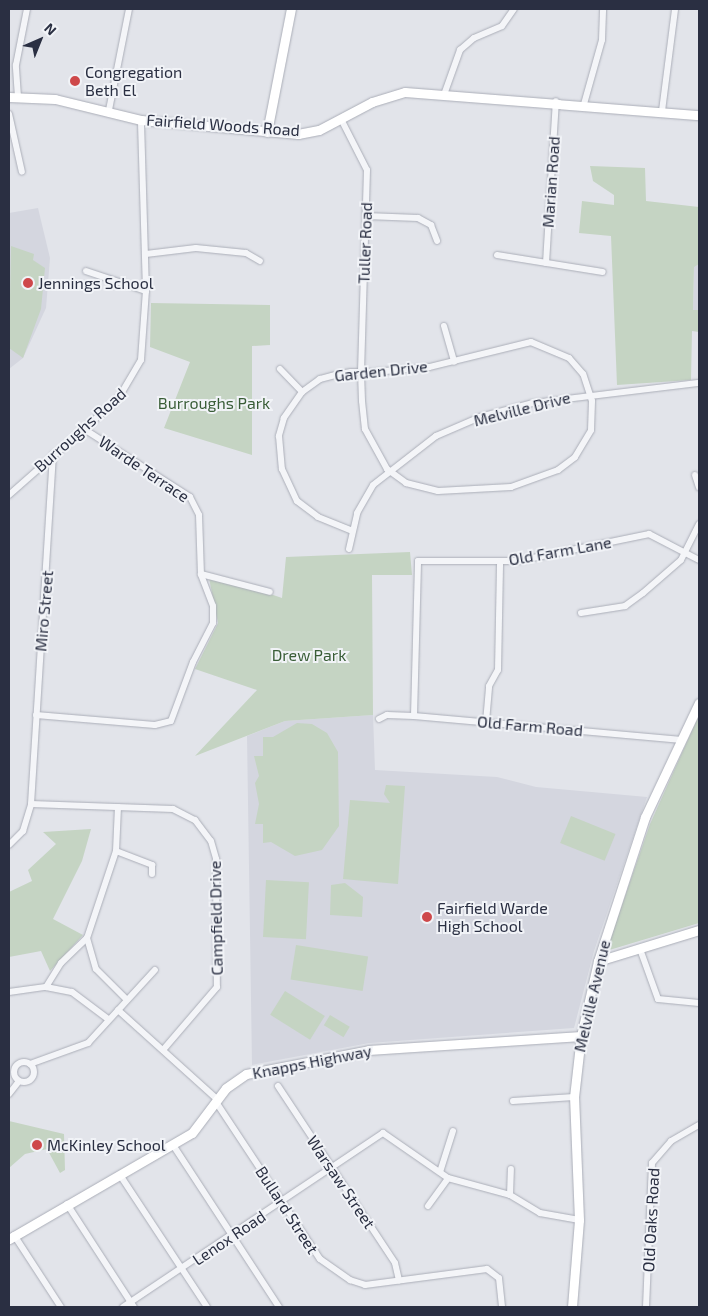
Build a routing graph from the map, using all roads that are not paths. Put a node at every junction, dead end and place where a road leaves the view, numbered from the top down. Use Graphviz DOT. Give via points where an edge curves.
graph roads {
  1 [pos="27,9"];
  2 [pos="129,9"];
  3 [pos="291,9"];
  4 [pos="514,9"];
  5 [pos="603,9"];
  6 [pos="675,9"];
  7 [pos="444,92"];
  8 [pos="13,97"];
  9 [pos="556,102"];
  10 [pos="584,104"];
  11 [pos="109,110"];
  12 [pos="662,111"];
  13 [pos="9,114"];
  14 [pos="699,115"];
  15 [pos="141,120"];
  16 [pos="341,120"];
  17 [pos="267,132"];
  18 [pos="22,172"];
  19 [pos="366,216"];
  20 [pos="437,241"];
  21 [pos="146,254"];
  22 [pos="497,255"];
  23 [pos="260,261"];
  24 [pos="546,263"];
  25 [pos="86,271"];
  26 [pos="603,272"];
  27 [pos="146,291"];
  28 [pos="444,326"];
  29 [pos="454,362"];
  30 [pos="280,369"];
  31 [pos="361,372"];
  32 [pos="699,383"];
  33 [pos="302,392"];
  34 [pos="591,392"];
  35 [pos="84,430"];
  36 [pos="53,455"];
  37 [pos="387,470"];
  38 [pos="696,475"];
  39 [pos="699,487"];
  40 [pos="9,495"];
  41 [pos="699,524"];
  42 [pos="351,530"];
  43 [pos="349,549"];
  44 [pos="687,552"];
  45 [pos="699,560"];
  46 [pos="500,562"];
  47 [pos="201,574"];
  48 [pos="270,592"];
  49 [pos="581,613"];
  50 [pos="699,703"];
  51 [pos="36,715"];
  52 [pos="414,716"];
  53 [pos="379,719"];
  54 [pos="486,722"];
  55 [pos="682,740"];
  56 [pos="31,804"];
  57 [pos="118,807"];
  58 [pos="9,845"];
  59 [pos="116,852"];
  60 [pos="152,874"];
  61 [pos="699,930"];
  62 [pos="87,938"];
  63 [pos="640,949"];
  64 [pos="598,961"];
  65 [pos="155,970"];
  66 [pos="46,987"];
  67 [pos="9,992"];
  68 [pos="126,999"];
  69 [pos="699,1003"];
  70 [pos="118,1010"];
  71 [pos="108,1019"];
  72 [pos="581,1036"];
  73 [pos="163,1050"];
  74 [pos="30,1064"];
  75 [pos="19,1081"];
  76 [pos="278,1086"];
  77 [pos="9,1094"];
  78 [pos="574,1098"];
  79 [pos="216,1100"];
  80 [pos="513,1101"];
  81 [pos="699,1125"];
  82 [pos="453,1131"];
  83 [pos="173,1145"];
  84 [pos="332,1169"];
  85 [pos="511,1169"];
  86 [pos="440,1172"];
  87 [pos="120,1176"];
  88 [pos="448,1178"];
  89 [pos="510,1195"];
  90 [pos="282,1202"];
  91 [pos="67,1204"];
  92 [pos="428,1206"];
  93 [pos="579,1220"];
  94 [pos="232,1235"];
  95 [pos="11,1237"];
  96 [pos="181,1269"];
  97 [pos="399,1280"];
  98 [pos="132,1305"];
  99 [pos="61,1307"];
  100 [pos="123,1307"];
  101 [pos="207,1307"];
  102 [pos="279,1307"];
  103 [pos="502,1307"];
  104 [pos="572,1307"];
  105 [pos="646,1307"];
  1 -- 8 [label="street"];
  2 -- 11 [label="street"];
  3 -- 17 [label="street"];
  4 -- 7 [label="street" via="502,26 474,38 460,50"];
  5 -- 10 [label="street" via="602,40"];
  6 -- 12 [label="street"];
  7 -- 9 [label="street, Fairfield Woods Road"];
  7 -- 16 [label="street, Fairfield Woods Road" via="405,92 372,102"];
  8 -- 11 [label="street, Fairfield Woods Road" via="55,99"];
  9 -- 10 [label="street, Fairfield Woods Road"];
  9 -- 24 [label="street, Marian Road"];
  10 -- 12 [label="street, Fairfield Woods Road"];
  11 -- 15 [label="street, Fairfield Woods Road"];
  12 -- 14 [label="street, Fairfield Woods Road"];
  13 -- 18 [label="street"];
  15 -- 17 [label="street, Fairfield Woods Road"];
  15 -- 21 [label="street, Burroughs Road"];
  16 -- 17 [label="street, Fairfield Woods Road" via="298,134"];
  16 -- 19 [label="street, Tuller Road" via="365,162"];
  19 -- 20 [label="street" via="418,218 431,225"];
  19 -- 31 [label="street, Tuller Road"];
  21 -- 23 [label="street" via="196,248 246,253"];
  21 -- 27 [label="street, Burroughs Road"];
  22 -- 24 [label="street"];
  24 -- 26 [label="street"];
  25 -- 27 [label="street"];
  27 -- 35 [label="street, Burroughs Road" via="146,338 133,379"];
  28 -- 29 [label="street"];
  29 -- 31 [label="street, Garden Drive"];
  29 -- 34 [label="street, Garden Drive" via="522,342 540,343 569,358"];
  30 -- 33 [label="street"];
  31 -- 33 [label="street, Garden Drive" via="320,379"];
  31 -- 37 [label="street, Tuller Road" via="365,429"];
  32 -- 34 [label="street, Melville Drive"];
  33 -- 42 [label="street, Garden Drive" via="284,418 279,436 287,485 297,501 318,517"];
  34 -- 37 [label="street, Melville Drive" via="480,417 436,436"];
  34 -- 37 [label="street" via="591,430 582,449 567,464 543,476 511,487 438,491 406,483"];
  35 -- 36 [label="street, Burroughs Road"];
  35 -- 47 [label="street, Warde Terrace" via="190,497 199,515"];
  36 -- 40 [label="street, Burroughs Road"];
  36 -- 51 [label="street, Miro Street"];
  37 -- 42 [label="street, Melville Drive" via="365,498"];
  38 -- 39 [label="street"];
  41 -- 44 [label="street"];
  42 -- 43 [label="street, Melville Drive"];
  44 -- 45 [label="street, Old Farm Lane"];
  44 -- 46 [label="street, Old Farm Lane" via="649,534"];
  44 -- 49 [label="street" via="625,606"];
  46 -- 52 [label="street, Old Farm Lane" via="418,561"];
  46 -- 54 [label="street" via="498,670 489,686"];
  47 -- 48 [label="street"];
  47 -- 51 [label="street, Warde Terrace" via="213,606 214,623 193,662 170,722 155,725"];
  50 -- 55 [label="street, Melville Avenue"];
  51 -- 56 [label="street, Miro Street"];
  52 -- 53 [label="street, Old Farm Road" via="387,715"];
  52 -- 54 [label="street, Old Farm Road"];
  54 -- 55 [label="street, Old Farm Road"];
  55 -- 64 [label="street, Melville Avenue" via="645,817"];
  56 -- 57 [label="street, Campfield Drive"];
  56 -- 58 [label="street, Miro Street" via="23,831"];
  57 -- 59 [label="street"];
  57 -- 73 [label="street, Campfield Drive" via="185,813 204,830 216,859 217,987"];
  59 -- 60 [label="street" via="152,865"];
  59 -- 62 [label="street"];
  61 -- 63 [label="street"];
  62 -- 66 [label="street" via="61,963"];
  62 -- 68 [label="street" via="96,969"];
  63 -- 64 [label="street"];
  63 -- 69 [label="street" via="658,999"];
  64 -- 72 [label="street, Melville Avenue"];
  65 -- 68 [label="street"];
  66 -- 67 [label="street"];
  66 -- 71 [label="street" via="81,996"];
  68 -- 70 [label="street"];
  70 -- 71 [label="street"];
  70 -- 73 [label="street, Bullard Street"];
  71 -- 74 [label="street" via="79,1050"];
  72 -- 78 [label="street, Melville Avenue"];
  72 -- 79 [label="street, Knapps Highway" via="369,1050 258,1070 236,1080"];
  73 -- 79 [label="street, Bullard Street"];
  74 -- 75 [label="street" via="32,1078"];
  74 -- 75 [label="street" via="16,1066"];
  75 -- 77 [label="street"];
  76 -- 84 [label="street, Warsaw Street"];
  78 -- 80 [label="street"];
  78 -- 93 [label="street, Melville Avenue"];
  79 -- 83 [label="street, Knapps Highway" via="202,1123"];
  79 -- 90 [label="street, Bullard Street"];
  81 -- 105 [label="street, Old Oaks Road" via="671,1141 652,1163"];
  82 -- 86 [label="street"];
  83 -- 87 [label="street, Knapps Highway"];
  83 -- 94 [label="street"];
  84 -- 86 [label="street, Lenox Road" via="383,1133"];
  84 -- 90 [label="street, Lenox Road"];
  84 -- 97 [label="street, Warsaw Street" via="395,1263"];
  85 -- 89 [label="street"];
  86 -- 88 [label="street"];
  87 -- 91 [label="street, Knapps Highway"];
  87 -- 96 [label="street"];
  88 -- 89 [label="street"];
  88 -- 92 [label="street"];
  89 -- 93 [label="street" via="540,1213"];
  90 -- 94 [label="street, Lenox Road"];
  90 -- 97 [label="street, Bullard Street" via="320,1259 350,1280 365,1285"];
  91 -- 95 [label="street, Knapps Highway"];
  91 -- 98 [label="street"];
  93 -- 104 [label="street, Melville Avenue"];
  94 -- 96 [label="street, Lenox Road"];
  94 -- 102 [label="street"];
  95 -- 99 [label="street"];
  96 -- 98 [label="street, Lenox Road"];
  96 -- 101 [label="street"];
  97 -- 103 [label="street, Bullard Street" via="487,1269 499,1278"];
  98 -- 100 [label="street, Lenox Road"];
}
